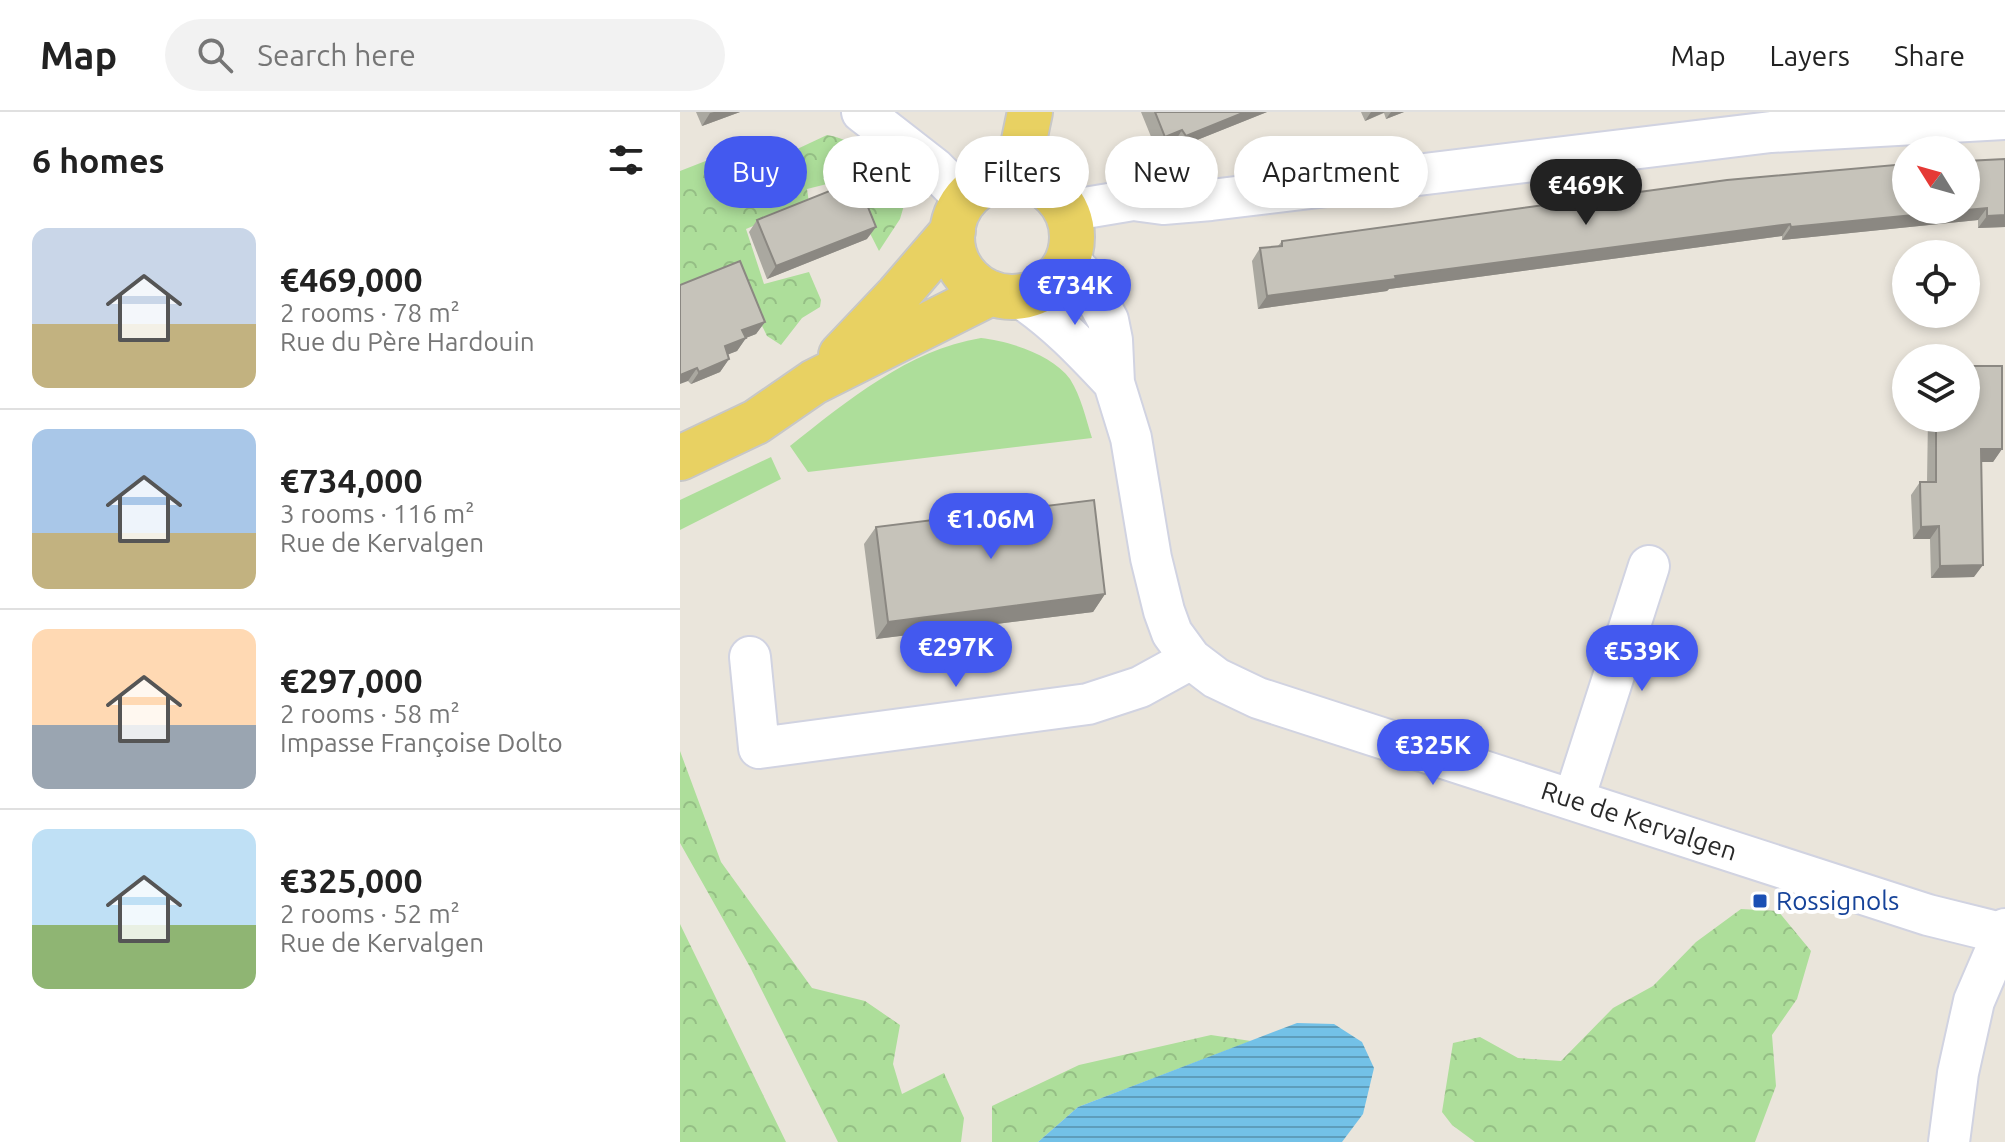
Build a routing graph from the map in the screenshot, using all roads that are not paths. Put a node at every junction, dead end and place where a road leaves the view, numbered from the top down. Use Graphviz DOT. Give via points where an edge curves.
graph roads {
  1 [pos="1030,112"];
  2 [pos="2005,119"];
  3 [pos="1771,122"];
  4 [pos="876,123"];
  5 [pos="1025,136"];
  6 [pos="966,208"];
  7 [pos="1065,208"];
  8 [pos="1067,211"];
  9 [pos="959,215"];
  10 [pos="1068,258"];
  11 [pos="1004,294"];
  12 [pos="814,382"];
  13 [pos="1114,383"];
  14 [pos="680,458"];
  15 [pos="1649,566"];
  16 [pos="750,657"];
  17 [pos="1191,659"];
  18 [pos="1574,799"];
  19 [pos="2004,932"];
  20 [pos="1949,1142"];
  1 -- 5 [label="main road"];
  2 -- 3 [label="street"];
  3 -- 8 [label="street" via="1211,200 1133,200"];
  4 -- 9 [label="street" via="934,168"];
  6 -- 9 [label="main road"];
  7 -- 8 [label="main road"];
  8 -- 10 [label="main road"];
  9 -- 11 [label="main road" via="953,246 965,275"];
  9 -- 12 [label="main road" via="898,295"];
  10 -- 11 [label="main road" via="1049,284 1035,292"];
  10 -- 13 [label="street, Rue de Kervalgen" via="1108,320"];
  11 -- 12 [label="main road"];
  11 -- 13 [label="street, Rue de Kervalgen" via="1051,319"];
  12 -- 14 [label="main road" via="756,422"];
  13 -- 17 [label="street, Rue de Kervalgen" via="1131,438 1164,611"];
  15 -- 18 [label="street"];
  16 -- 17 [label="street" via="759,748 1088,704 1140,687"];
  17 -- 18 [label="street, Rue de Kervalgen" via="1258,698"];
  18 -- 19 [label="street, Rue de Kervalgen" via="1928,915"];
  19 -- 20 [label="street" via="1974,1001"];
}
